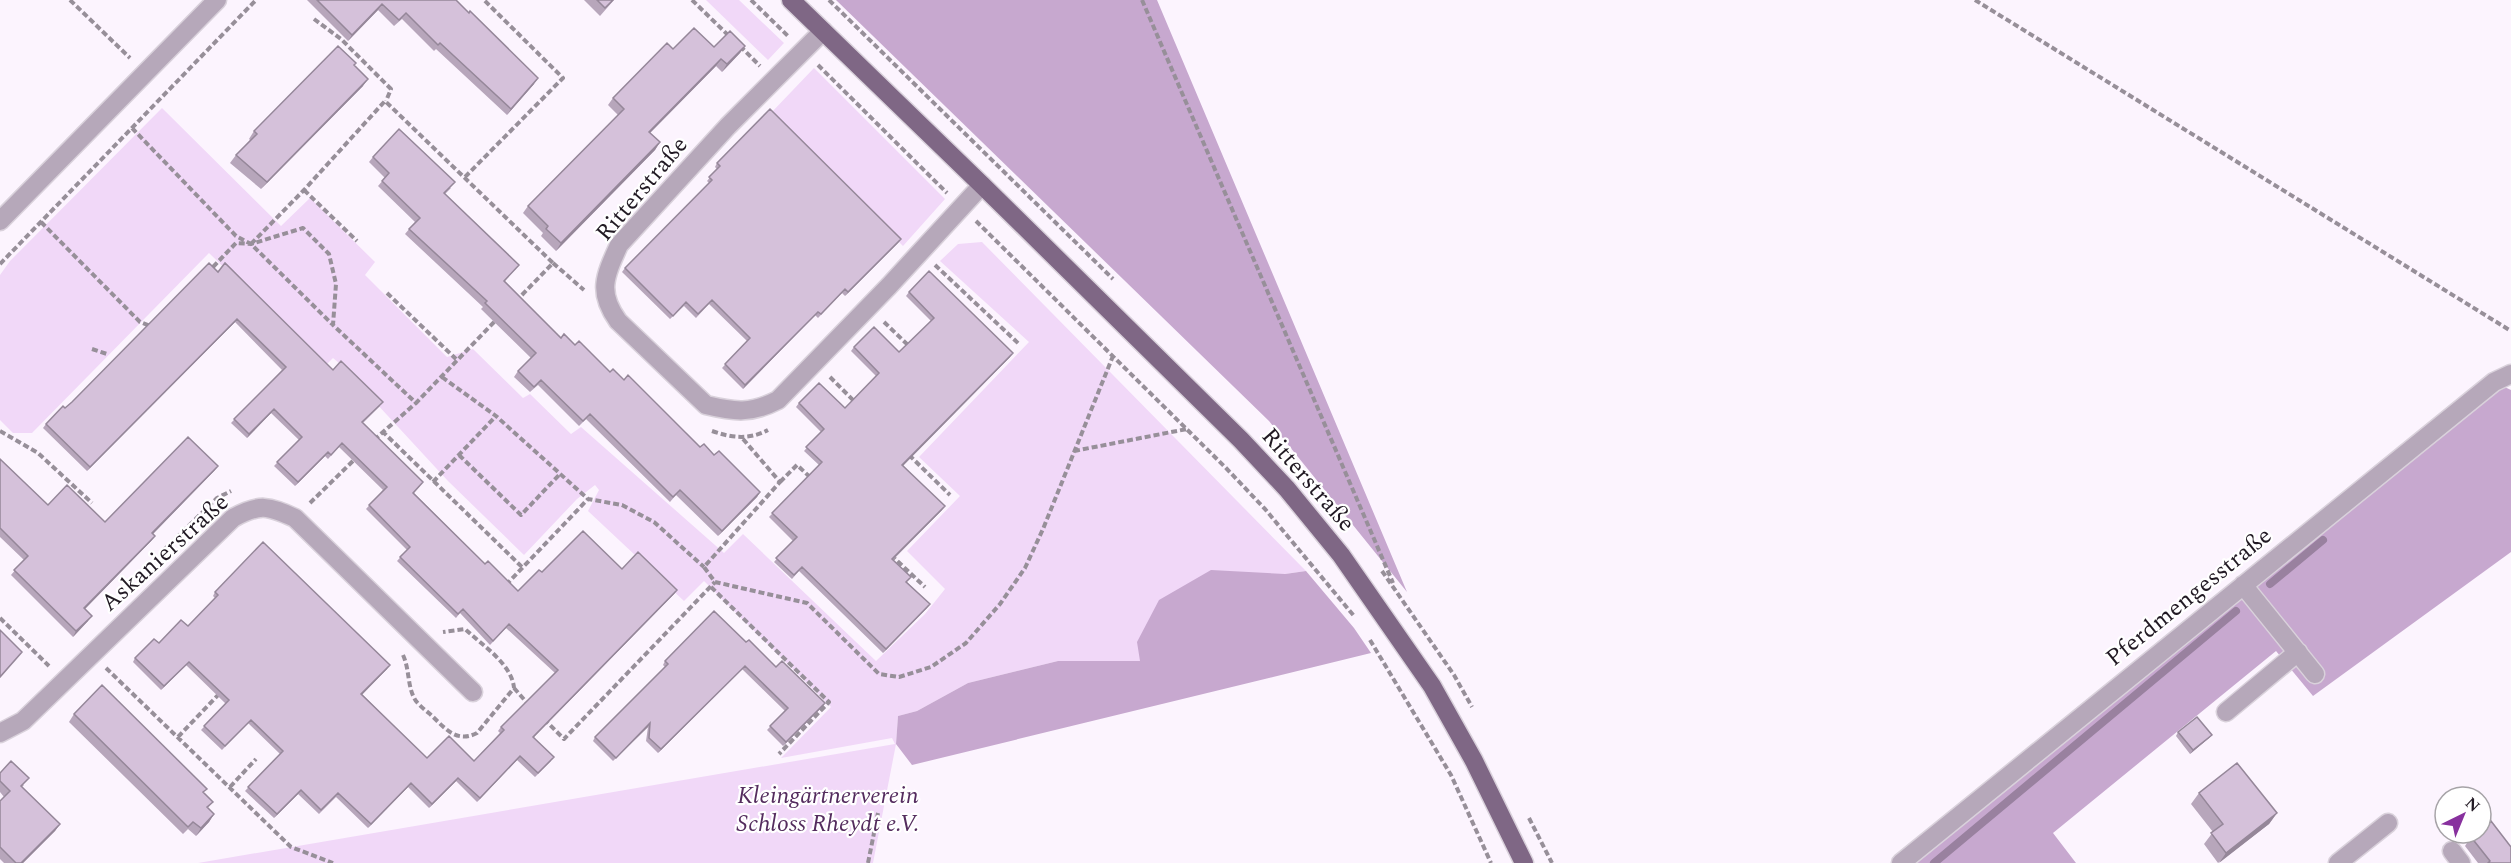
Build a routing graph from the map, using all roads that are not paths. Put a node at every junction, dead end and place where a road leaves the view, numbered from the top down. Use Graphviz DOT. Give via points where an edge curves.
graph roads {
  1 [pos="217,0"];
  2 [pos="791,0"];
  3 [pos="823,31"];
  4 [pos="982,185"];
  5 [pos="0,221"];
  6 [pos="2511,374"];
  7 [pos="2242,585"];
  8 [pos="2298,652"];
  9 [pos="2314,674"];
  10 [pos="473,692"];
  11 [pos="2226,712"];
  12 [pos="0,733"];
  13 [pos="2388,823"];
  14 [pos="1524,863"];
  15 [pos="1901,863"];
  16 [pos="2338,863"];
  1 -- 5 [label="street"];
  2 -- 3 [label="main road, Ritterstraße"];
  3 -- 4 [label="main road, Ritterstraße"];
  3 -- 4 [label="street, Ritterstraße" via="728,126 619,245 603,289 607,307 618,321 706,405 748,412 765,407 778,400"];
  4 -- 14 [label="main road, Ritterstraße" via="1241,440 1341,555 1432,686"];
  6 -- 7 [label="street, Pferdmengesstraße" via="2494,382"];
  7 -- 8 [label="street"];
  7 -- 15 [label="street, Pferdmengesstraße"];
  8 -- 9 [label="street"];
  8 -- 11 [label="street"];
  10 -- 12 [label="street, Askanierstraße" via="295,518 273,509 251,508 232,518 22,722"];
  13 -- 16 [label="street"];
}
